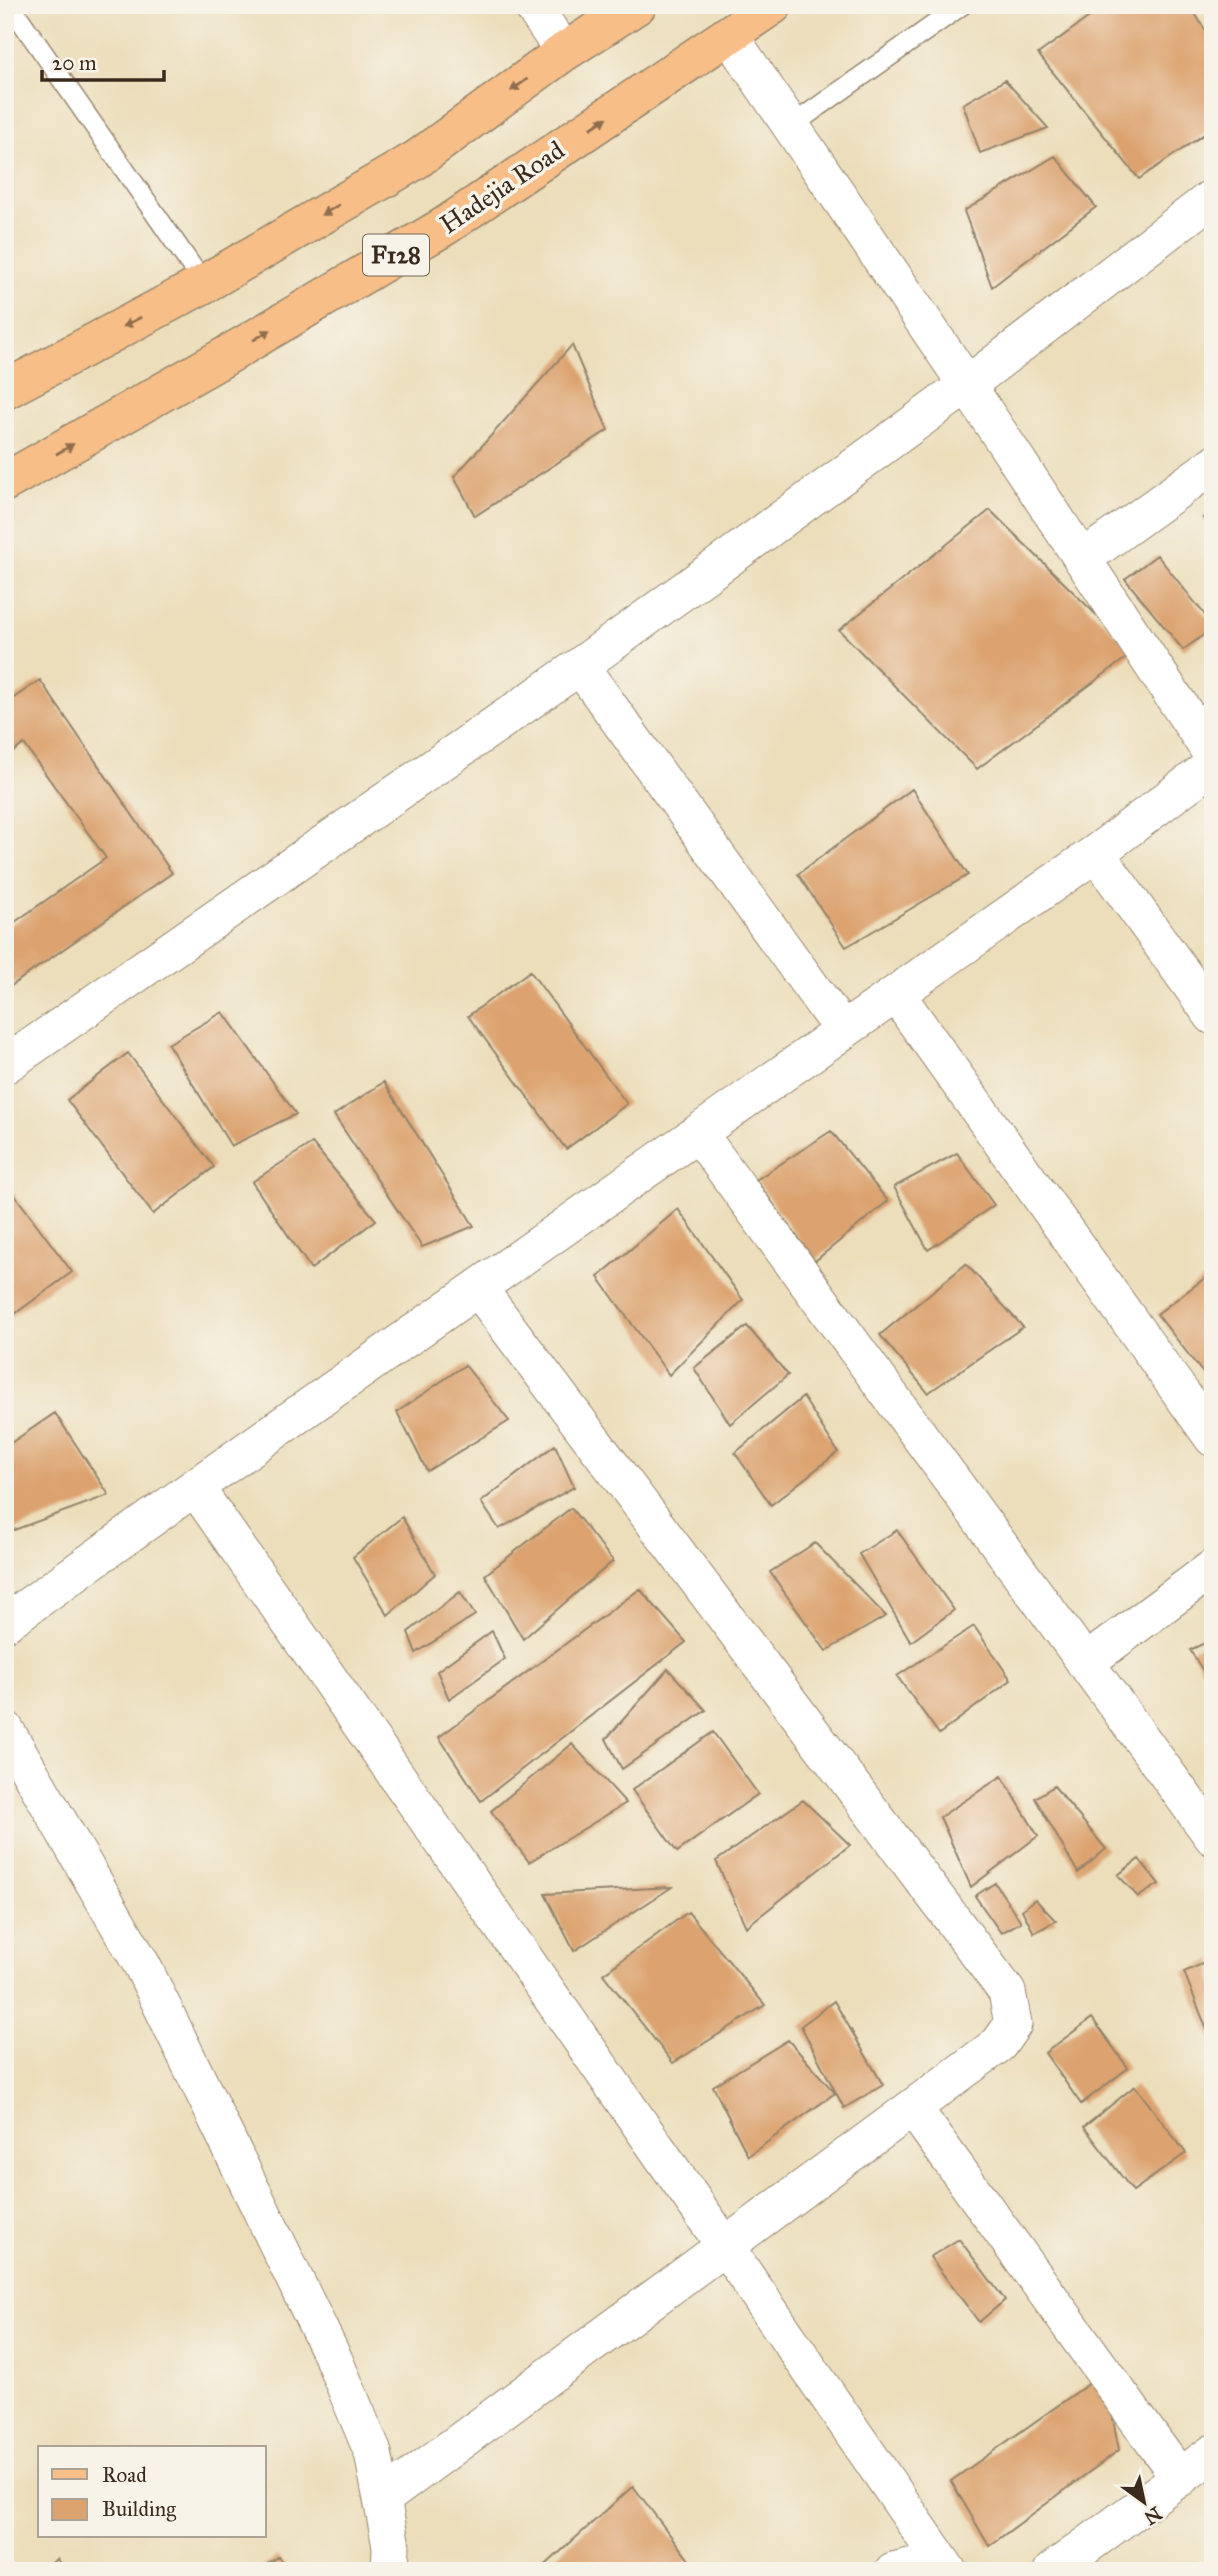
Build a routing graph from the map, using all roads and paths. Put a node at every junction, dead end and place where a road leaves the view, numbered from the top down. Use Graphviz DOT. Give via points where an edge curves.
graph roads {
  1 [pos="10,5"];
  2 [pos="532,5"];
  3 [pos="637,5"];
  4 [pos="773,5"];
  5 [pos="962,5"];
  6 [pos="729,35"];
  7 [pos="564,52"];
  8 [pos="791,125"];
  9 [pos="1213,197"];
  10 [pos="204,284"];
  11 [pos="967,385"];
  12 [pos="5,390"];
  13 [pos="1213,465"];
  14 [pos="5,482"];
  15 [pos="1082,559"];
  16 [pos="580,666"];
  17 [pos="1213,756"];
  18 [pos="1213,765"];
  19 [pos="1096,853"];
  20 [pos="897,994"];
  21 [pos="1213,1016"];
  22 [pos="843,1031"];
  23 [pos="5,1065"];
  24 [pos="698,1133"];
  25 [pos="478,1288"];
  26 [pos="1213,1438"];
  27 [pos="195,1487"];
  28 [pos="1213,1568"];
  29 [pos="5,1623"];
  30 [pos="1085,1663"];
  31 [pos="5,1729"];
  32 [pos="1213,1838"];
  33 [pos="913,2108"];
  34 [pos="725,2246"];
  35 [pos="1213,2453"];
  36 [pos="1180,2478"];
  37 [pos="382,2499"];
  38 [pos="944,2565"];
  39 [pos="390,2571"];
  40 [pos="893,2571"];
  41 [pos="1052,2571"];
  1 -- 10 [label="lane"];
  2 -- 7 [label="street"];
  3 -- 7 [label="main road, F128"];
  4 -- 6 [label="main road, Hadejia Road / F128"];
  5 -- 8 [label="lane"];
  6 -- 8 [label="street"];
  14 -- 6 [label="main road, Hadejia Road / F128, one-way" via="445,226"];
  7 -- 10 [label="main road, F128, one-way" via="416,160"];
  8 -- 11 [label="street"];
  9 -- 11 [label="street"];
  10 -- 12 [label="main road, F128, one-way"];
  11 -- 15 [label="street"];
  11 -- 16 [label="street"];
  13 -- 15 [label="street"];
  15 -- 17 [label="street"];
  16 -- 22 [label="street"];
  16 -- 23 [label="street"];
  18 -- 19 [label="street"];
  19 -- 20 [label="street"];
  19 -- 21 [label="street"];
  20 -- 22 [label="street"];
  20 -- 26 [label="street"];
  22 -- 24 [label="street"];
  24 -- 25 [label="street"];
  24 -- 30 [label="street"];
  25 -- 27 [label="street"];
  25 -- 33 [label="street" via="1007,1992 1013,2024 999,2044"];
  27 -- 29 [label="street"];
  27 -- 34 [label="street"];
  28 -- 30 [label="street"];
  30 -- 32 [label="street"];
  31 -- 37 [label="street" via="143,1967 334,2360 373,2453"];
  33 -- 34 [label="street"];
  33 -- 36 [label="street"];
  34 -- 37 [label="street"];
  34 -- 38 [label="street"];
  35 -- 36 [label="street"];
  36 -- 41 [label="street"];
  37 -- 39 [label="street" via="391,2546"];
  38 -- 40 [label="street"];
}
